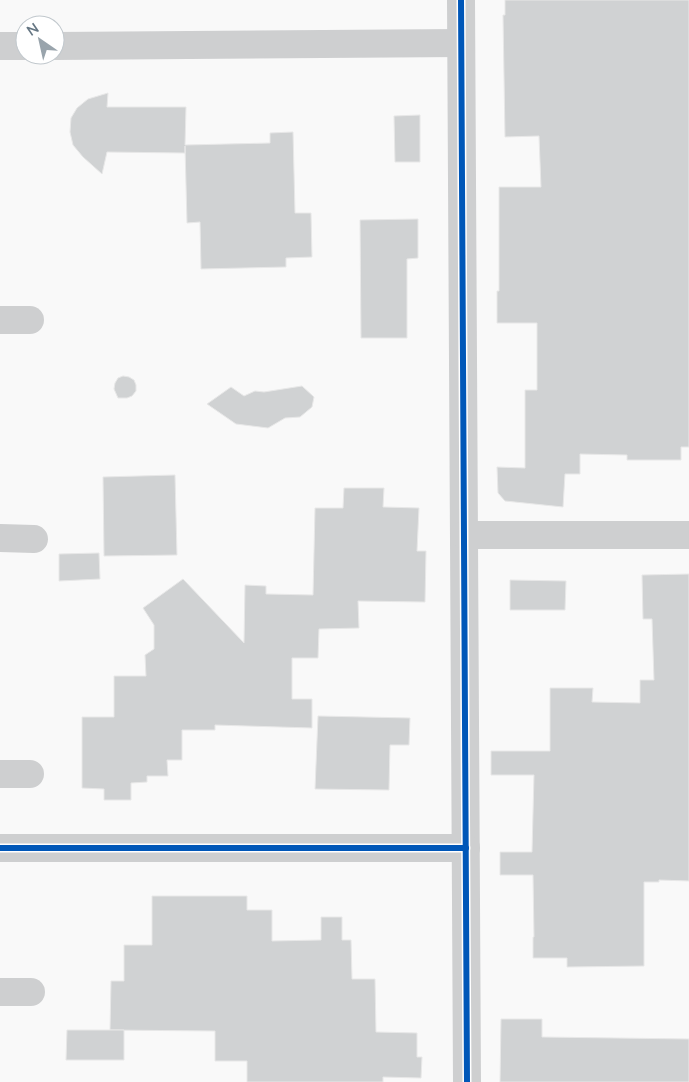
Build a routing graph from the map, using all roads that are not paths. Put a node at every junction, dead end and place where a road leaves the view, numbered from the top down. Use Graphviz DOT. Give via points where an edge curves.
graph roads {
  1 [pos="461,0"];
  2 [pos="461,43"];
  3 [pos="0,46"];
  4 [pos="15,46"];
  5 [pos="65,46"];
  6 [pos="0,320"];
  7 [pos="30,320"];
  8 [pos="464,535"];
  9 [pos="689,535"];
  10 [pos="0,538"];
  11 [pos="34,539"];
  12 [pos="0,774"];
  13 [pos="30,774"];
  14 [pos="0,848"];
  15 [pos="466,848"];
  16 [pos="0,992"];
  17 [pos="31,992"];
  18 [pos="467,1082"];
  1 -- 2 [label="street"];
  2 -- 5 [label="street"];
  2 -- 8 [label="street"];
  3 -- 4 [label="street"];
  6 -- 7 [label="street"];
  8 -- 9 [label="street"];
  8 -- 15 [label="street"];
  10 -- 11 [label="street"];
  12 -- 13 [label="street"];
  14 -- 15 [label="street"];
  15 -- 18 [label="street"];
  16 -- 17 [label="street"];
}
